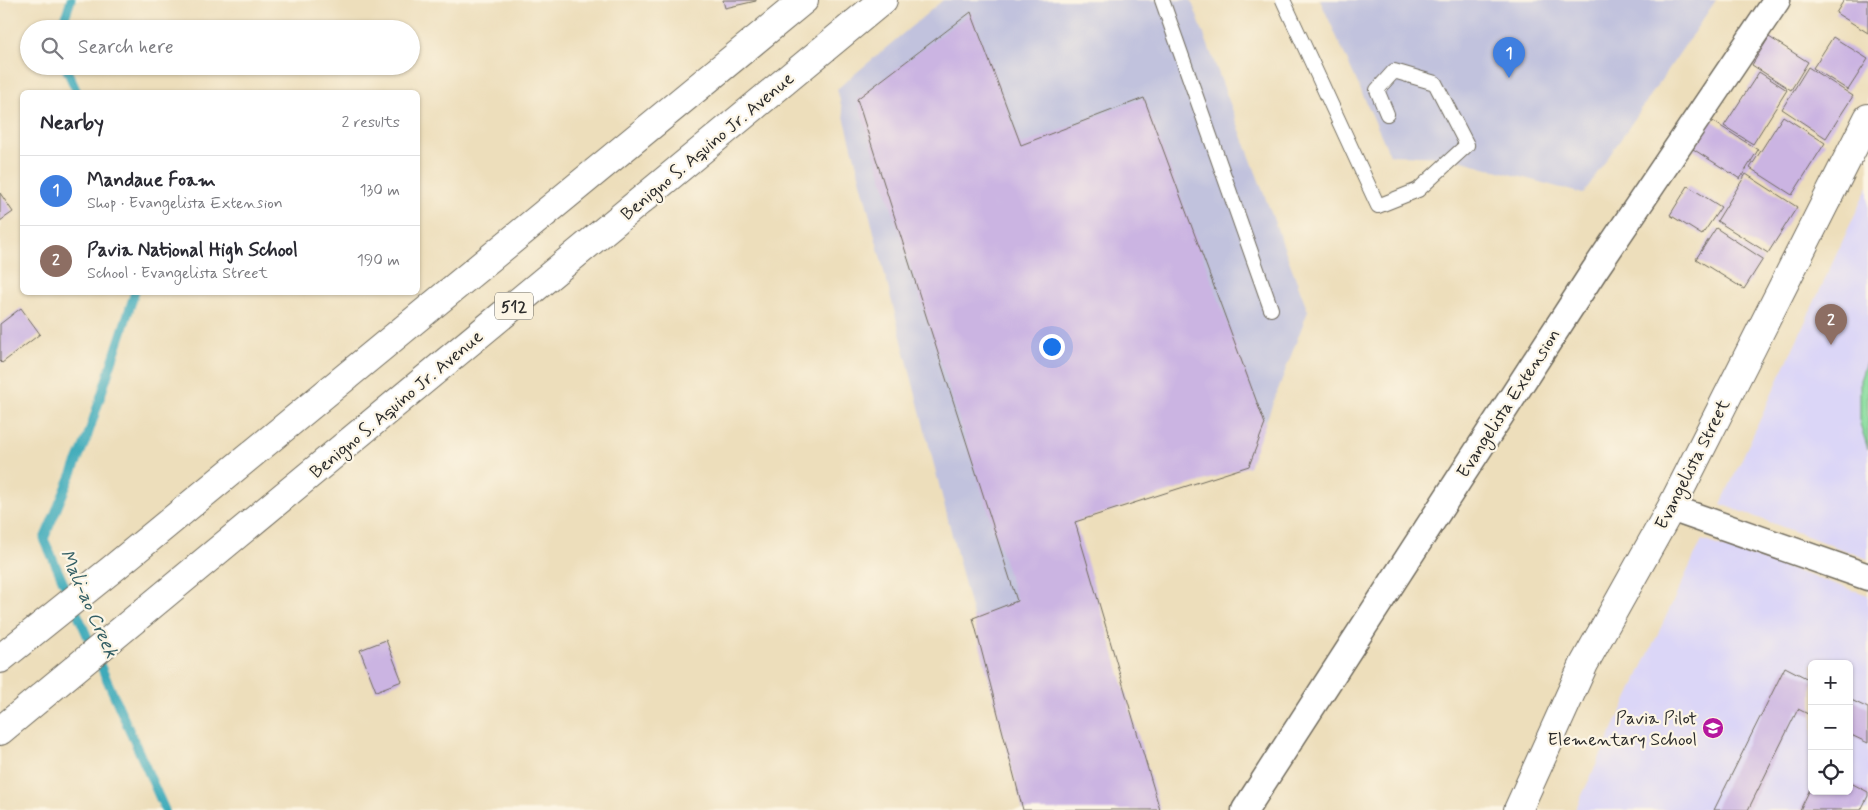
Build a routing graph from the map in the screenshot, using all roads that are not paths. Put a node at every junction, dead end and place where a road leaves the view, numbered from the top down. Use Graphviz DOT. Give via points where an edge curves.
graph roads {
  1 [pos="804,0"];
  2 [pos="883,0"];
  3 [pos="1162,0"];
  4 [pos="1283,0"];
  5 [pos="1777,0"];
  6 [pos="1387,114"];
  7 [pos="1868,118"];
  8 [pos="1271,309"];
  9 [pos="1671,508"];
  10 [pos="1868,577"];
  11 [pos="5,655"];
  12 [pos="0,731"];
  13 [pos="1245,810"];
  14 [pos="1518,810"];
  1 -- 11 [label="main road"];
  2 -- 12 [label="main road, Benigno S. Aquino Jr. Avenue / 512"];
  3 -- 8 [label="lane"];
  4 -- 6 [label="lane" via="1378,206 1418,190 1468,145 1435,83 1394,71 1377,90"];
  5 -- 13 [label="street, Evangelista Extension" via="1594,271"];
  7 -- 9 [label="main road, Evangelista Street"];
  9 -- 10 [label="street"];
  9 -- 14 [label="main road, Evangelista Street" via="1584,664"];
}
